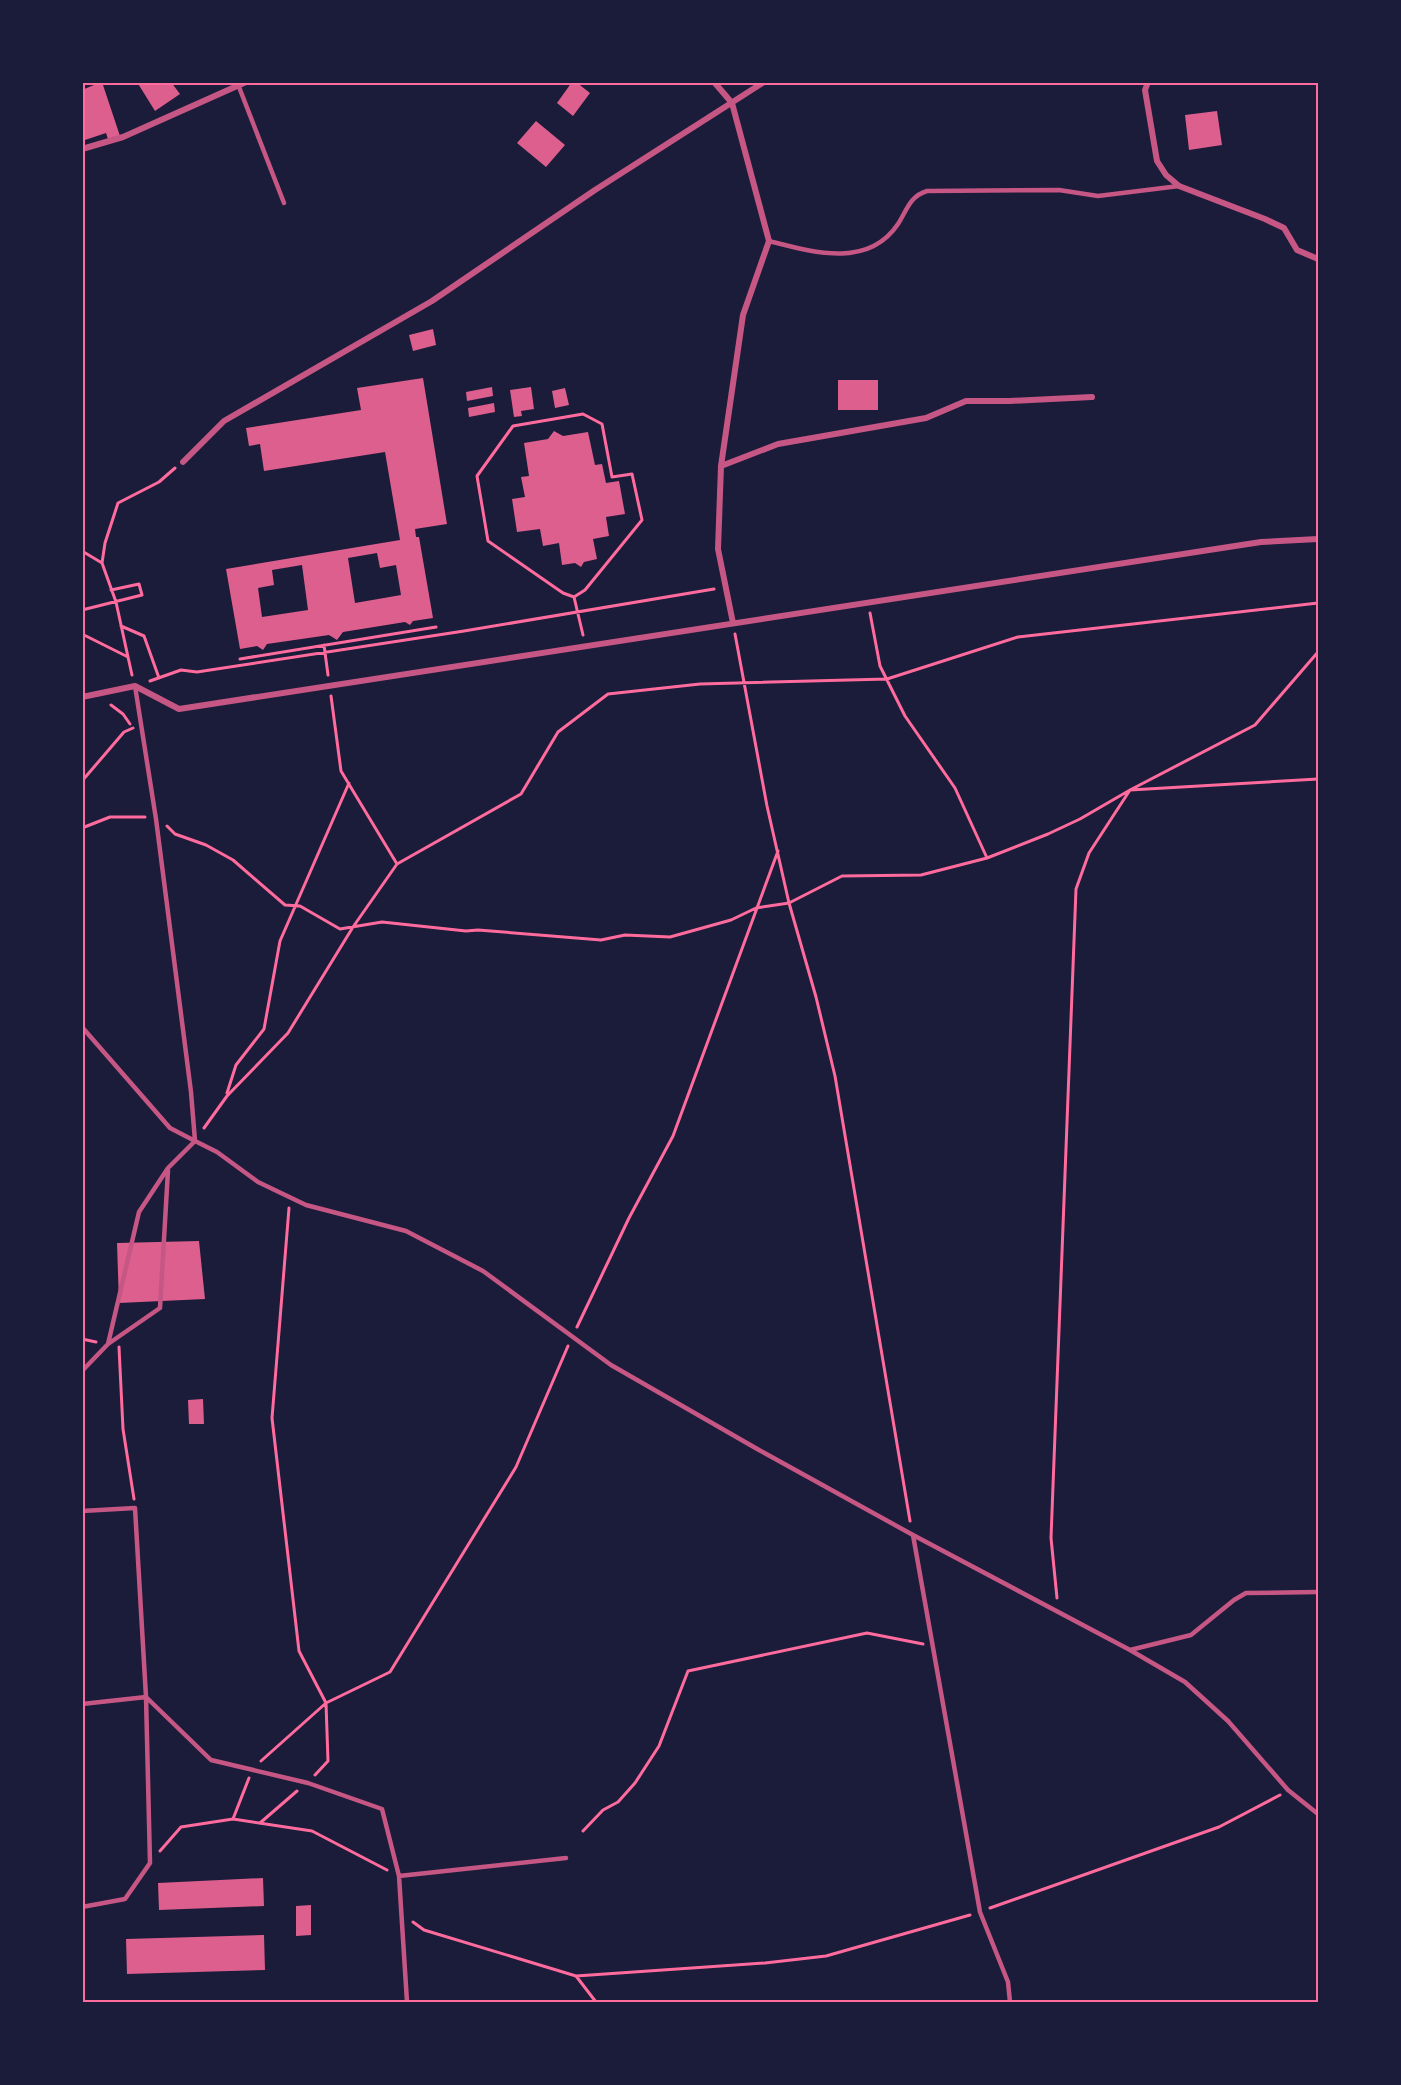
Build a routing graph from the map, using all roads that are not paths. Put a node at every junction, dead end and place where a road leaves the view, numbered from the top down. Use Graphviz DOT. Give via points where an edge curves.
graph roads {
  1 [pos="246,82"];
  2 [pos="714,82"];
  3 [pos="764,82"];
  4 [pos="1148,82"];
  5 [pos="239,87"];
  6 [pos="732,103"];
  7 [pos="82,149"];
  8 [pos="1179,186"];
  9 [pos="284,203"];
  10 [pos="769,241"];
  11 [pos="1318,259"];
  12 [pos="1092,397"];
  13 [pos="183,462"];
  14 [pos="721,466"];
  15 [pos="1318,539"];
  16 [pos="733,623"];
  17 [pos="135,686"];
  18 [pos="82,698"];
  19 [pos="82,1028"];
  20 [pos="195,1141"];
  21 [pos="168,1168"];
  22 [pos="108,1344"];
  23 [pos="82,1371"];
  24 [pos="82,1510"];
  25 [pos="913,1535"];
  26 [pos="1318,1592"];
  27 [pos="1130,1650"];
  28 [pos="146,1697"];
  29 [pos="82,1704"];
  30 [pos="1318,1814"];
  31 [pos="566,1858"];
  32 [pos="399,1876"];
  33 [pos="82,1907"];
  34 [pos="407,2002"];
  35 [pos="1010,2002"];
  1 -- 5 [label="street"];
  2 -- 6 [label="street"];
  3 -- 6 [label="street"];
  4 -- 8 [label="street" via="1145,90 1157,161"];
  5 -- 7 [label="street" via="123,137"];
  5 -- 9 [label="lane"];
  6 -- 10 [label="street"];
  6 -- 13 [label="street" via="432,301 224,421"];
  8 -- 10 [label="lane" via="1098,196 1059,190 927,191 912,199 891,234 865,249 839,255"];
  8 -- 11 [label="street" via="1284,228 1298,250"];
  10 -- 14 [label="street" via="743,315"];
  12 -- 14 [label="street" via="966,401 926,418 778,444"];
  14 -- 16 [label="street" via="718,549"];
  15 -- 16 [label="street" via="1261,542"];
  16 -- 17 [label="street" via="179,709"];
  17 -- 18 [label="street"];
  17 -- 20 [label="lane" via="156,819"];
  19 -- 20 [label="lane" via="170,1128"];
  20 -- 21 [label="lane"];
  20 -- 25 [label="lane" via="258,1182 290,1197 406,1231 483,1271 611,1365"];
  21 -- 22 [label="lane" via="139,1212"];
  21 -- 22 [label="lane" via="160,1308"];
  22 -- 23 [label="lane"];
  24 -- 28 [label="lane" via="135,1508"];
  25 -- 27 [label="lane"];
  25 -- 35 [label="lane" via="980,1912 1008,1982"];
  26 -- 27 [label="lane" via="1246,1593 1191,1635"];
  27 -- 30 [label="lane" via="1185,1682 1228,1721 1288,1790"];
  28 -- 29 [label="lane"];
  28 -- 32 [label="lane" via="211,1760 308,1783 382,1809"];
  28 -- 33 [label="lane" via="150,1863 125,1899"];
  31 -- 32 [label="lane"];
  32 -- 34 [label="lane"];
}
